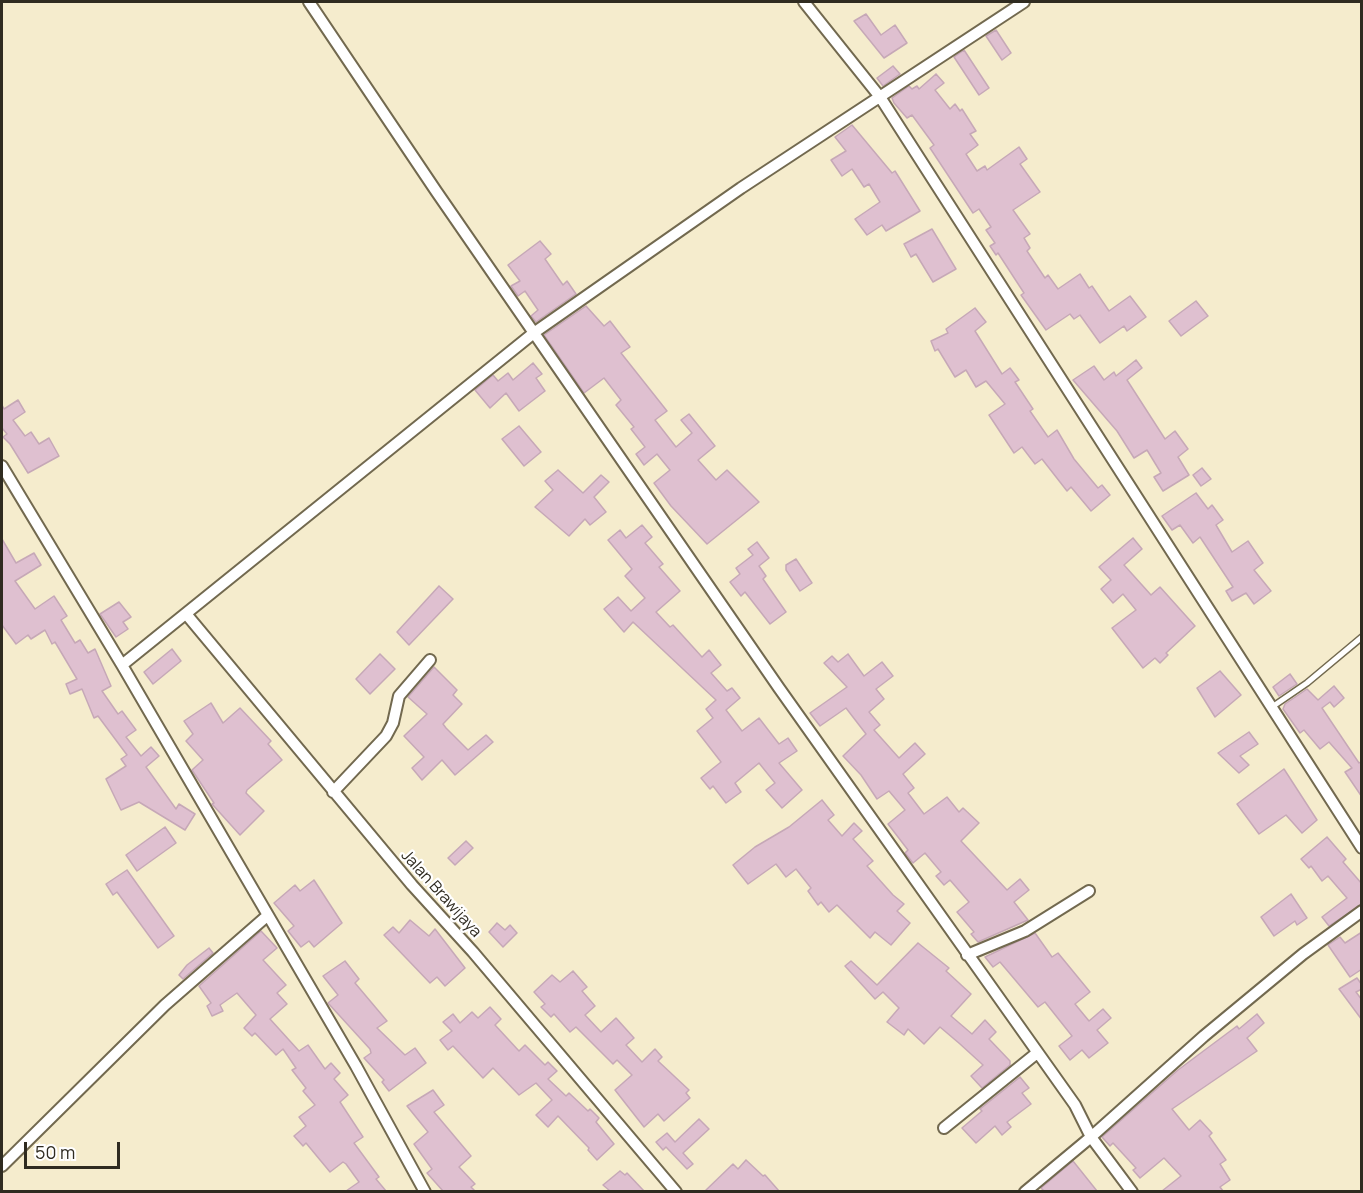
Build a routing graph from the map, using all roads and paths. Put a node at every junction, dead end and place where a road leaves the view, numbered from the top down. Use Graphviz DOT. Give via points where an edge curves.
graph roads {
  1 [pos="309,2"];
  2 [pos="804,2"];
  3 [pos="1024,2"];
  4 [pos="880,97"];
  5 [pos="535,332"];
  6 [pos="2,466"];
  7 [pos="187,615"];
  8 [pos="1362,637"];
  9 [pos="430,660"];
  10 [pos="122,665"];
  11 [pos="1272,707"];
  12 [pos="333,792"];
  13 [pos="1362,848"];
  14 [pos="1089,891"];
  15 [pos="1362,911"];
  16 [pos="267,916"];
  17 [pos="967,956"];
  18 [pos="1037,1053"];
  19 [pos="944,1128"];
  20 [pos="1091,1137"];
  21 [pos="2,1167"];
  22 [pos="425,1191"];
  23 [pos="676,1191"];
  24 [pos="1025,1191"];
  25 [pos="1132,1191"];
  1 -- 5 [label="street"];
  2 -- 4 [label="street"];
  3 -- 4 [label="street"];
  4 -- 5 [label="street" via="741,188"];
  4 -- 11 [label="street"];
  5 -- 7 [label="street"];
  5 -- 17 [label="street"];
  6 -- 10 [label="street"];
  7 -- 10 [label="street"];
  7 -- 12 [label="street, Jalan Brawijaya"];
  8 -- 11 [label="lane"];
  9 -- 12 [label="street" via="399,696 386,736"];
  10 -- 16 [label="street"];
  11 -- 13 [label="street"];
  12 -- 23 [label="street, Jalan Brawijaya"];
  14 -- 17 [label="street" via="1026,931"];
  15 -- 20 [label="street" via="1204,1036"];
  16 -- 21 [label="street" via="165,1005"];
  16 -- 22 [label="street"];
  17 -- 18 [label="street"];
  18 -- 19 [label="street"];
  18 -- 20 [label="street" via="1075,1105"];
  20 -- 24 [label="street"];
  20 -- 25 [label="street"];
}
